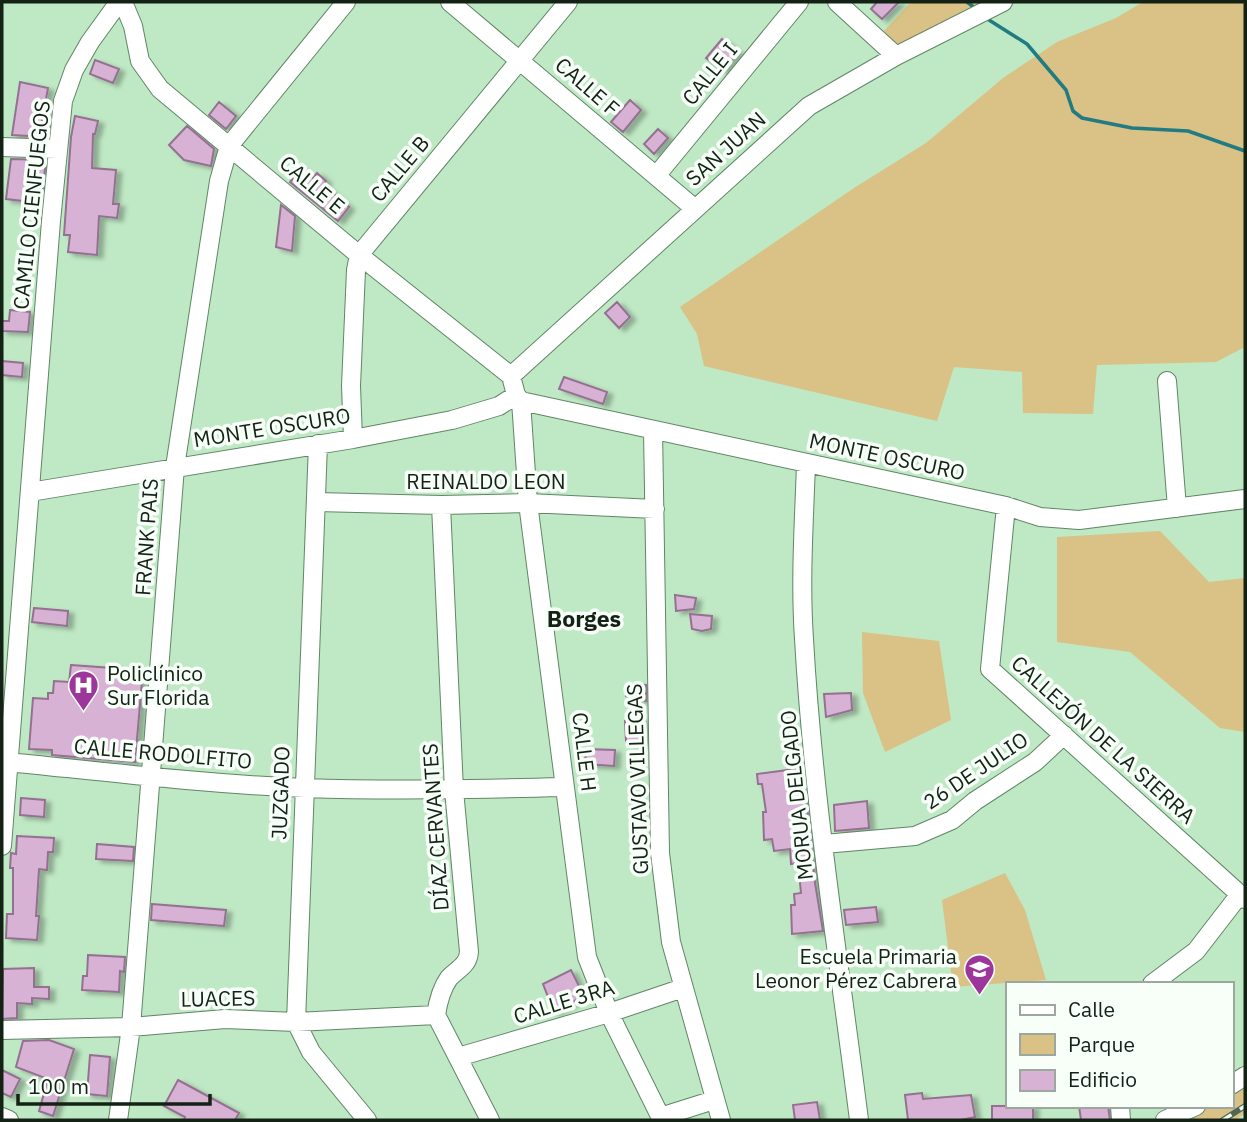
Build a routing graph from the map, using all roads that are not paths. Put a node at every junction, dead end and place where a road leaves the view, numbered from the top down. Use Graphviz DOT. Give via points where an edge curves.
graph roads {
  1 [pos="121,2"];
  2 [pos="346,2"];
  3 [pos="450,2"];
  4 [pos="568,2"];
  5 [pos="799,2"];
  6 [pos="836,2"];
  7 [pos="1003,2"];
  8 [pos="896,55"];
  9 [pos="520,59"];
  10 [pos="229,146"];
  11 [pos="2,147"];
  12 [pos="57,149"];
  13 [pos="656,176"];
  14 [pos="694,208"];
  15 [pos="359,255"];
  16 [pos="511,376"];
  17 [pos="1167,381"];
  18 [pos="518,398"];
  19 [pos="653,430"];
  20 [pos="353,439"];
  21 [pos="318,444"];
  22 [pos="806,464"];
  23 [pos="175,467"];
  24 [pos="30,492"];
  25 [pos="1245,499"];
  26 [pos="316,502"];
  27 [pos="528,503"];
  28 [pos="441,505"];
  29 [pos="1006,506"];
  30 [pos="1177,508"];
  31 [pos="655,509"];
  32 [pos="1064,735"];
  33 [pos="8,762"];
  34 [pos="152,777"];
  35 [pos="565,787"];
  36 [pos="303,788"];
  37 [pos="454,790"];
  38 [pos="824,844"];
  39 [pos="2,846"];
  40 [pos="1243,897"];
  41 [pos="1156,982"];
  42 [pos="683,988"];
  43 [pos="609,1013"];
  44 [pos="436,1015"];
  45 [pos="296,1022"];
  46 [pos="131,1027"];
  47 [pos="2,1031"];
  48 [pos="458,1057"];
  49 [pos="714,1100"];
  50 [pos="1193,1108"];
  51 [pos="2,1117"];
  52 [pos="661,1119"];
  53 [pos="9,1120"];
  54 [pos="118,1120"];
  55 [pos="367,1120"];
  56 [pos="490,1120"];
  57 [pos="721,1120"];
  58 [pos="859,1120"];
  59 [pos="1165,1120"];
  1 -- 10 [label="street, CALLE E" via="147,74"];
  1 -- 12 [label="street, CAMILO CIENFUEGOS" via="74,70"];
  2 -- 10 [label="street, FRANK PAIS"];
  3 -- 9 [label="street, CALLE F"];
  4 -- 9 [label="street, CALLE B"];
  5 -- 13 [label="street, CALLE I"];
  6 -- 8 [label="street"];
  7 -- 8 [label="street, SAN JUAN"];
  8 -- 14 [label="street, SAN JUAN" via="809,106"];
  9 -- 13 [label="street, CALLE F"];
  9 -- 15 [label="street, CALLE B"];
  10 -- 15 [label="street, CALLE E"];
  10 -- 23 [label="street, FRANK PAIS" via="219,181"];
  11 -- 12 [label="street"];
  12 -- 24 [label="street, CAMILO CIENFUEGOS"];
  13 -- 14 [label="street, CALLE F"];
  14 -- 16 [label="street, SAN JUAN"];
  15 -- 16 [label="street, CALLE E"];
  15 -- 20 [label="street" via="351,374"];
  16 -- 18 [label="street, CALLE H"];
  17 -- 30 [label="street"];
  18 -- 19 [label="street, MONTE OSCURO"];
  18 -- 20 [label="street, MONTE OSCURO" via="481,413"];
  18 -- 27 [label="street, CALLE H"];
  19 -- 22 [label="street, MONTE OSCURO"];
  19 -- 31 [label="street, GUSTAVO VILLEGAS"];
  20 -- 21 [label="street, MONTE OSCURO"];
  21 -- 23 [label="street, MONTE OSCURO"];
  21 -- 26 [label="street, JUZGADO"];
  22 -- 29 [label="street, MONTE OSCURO"];
  22 -- 38 [label="street, MORUA DELGADO" via="804,638"];
  23 -- 24 [label="street, MONTE OSCURO"];
  23 -- 34 [label="street, FRANK PAIS"];
  24 -- 33 [label="street, CAMILO CIENFUEGOS"];
  25 -- 30 [label="street, MONTE OSCURO"];
  26 -- 28 [label="street, REINALDO LEON"];
  26 -- 36 [label="street, JUZGADO"];
  27 -- 28 [label="street, REINALDO LEON"];
  27 -- 31 [label="street, REINALDO LEON"];
  27 -- 35 [label="street, CALLE H"];
  28 -- 37 [label="street, DÍAZ CERVANTES"];
  29 -- 30 [label="street, MONTE OSCURO" via="1040,517 1079,520"];
  29 -- 32 [label="street, CALLEJÓN DE LA SIERRA" via="990,669"];
  31 -- 42 [label="street, GUSTAVO VILLEGAS" via="660,853 671,942"];
  32 -- 38 [label="street, 26 DE JULIO" via="1035,762 952,820 915,836"];
  32 -- 40 [label="street, CALLEJÓN DE LA SIERRA"];
  33 -- 34 [label="street, CALLE RODOLFITO"];
  33 -- 39 [label="street, CAMILO CIENFUEGOS"];
  34 -- 36 [label="street, CALLE RODOLFITO"];
  34 -- 46 [label="street, FRANK PAIS"];
  35 -- 37 [label="street, CALLE RODOLFITO"];
  35 -- 43 [label="street, CALLE H" via="587,957"];
  36 -- 37 [label="street, CALLE RODOLFITO"];
  36 -- 45 [label="street, JUZGADO"];
  37 -- 44 [label="street, DÍAZ CERVANTES" via="469,959 444,986"];
  38 -- 58 [label="street, MORUA DELGADO"];
  40 -- 41 [label="street" via="1196,951"];
  42 -- 43 [label="street, CALLE 3RA"];
  42 -- 49 [label="street, GUSTAVO VILLEGAS"];
  43 -- 48 [label="street, CALLE 3RA"];
  43 -- 52 [label="street, CALLE H"];
  44 -- 45 [label="street, LUACES"];
  44 -- 48 [label="street"];
  45 -- 46 [label="street, LUACES" via="225,1018"];
  45 -- 55 [label="street, JUZGADO" via="311,1052"];
  46 -- 47 [label="street, LUACES"];
  46 -- 54 [label="street, FRANK PAIS"];
  48 -- 56 [label="street"];
  49 -- 52 [label="street"];
  49 -- 57 [label="street, GUSTAVO VILLEGAS"];
  50 -- 59 [label="street"];
  51 -- 53 [label="street"];
}
